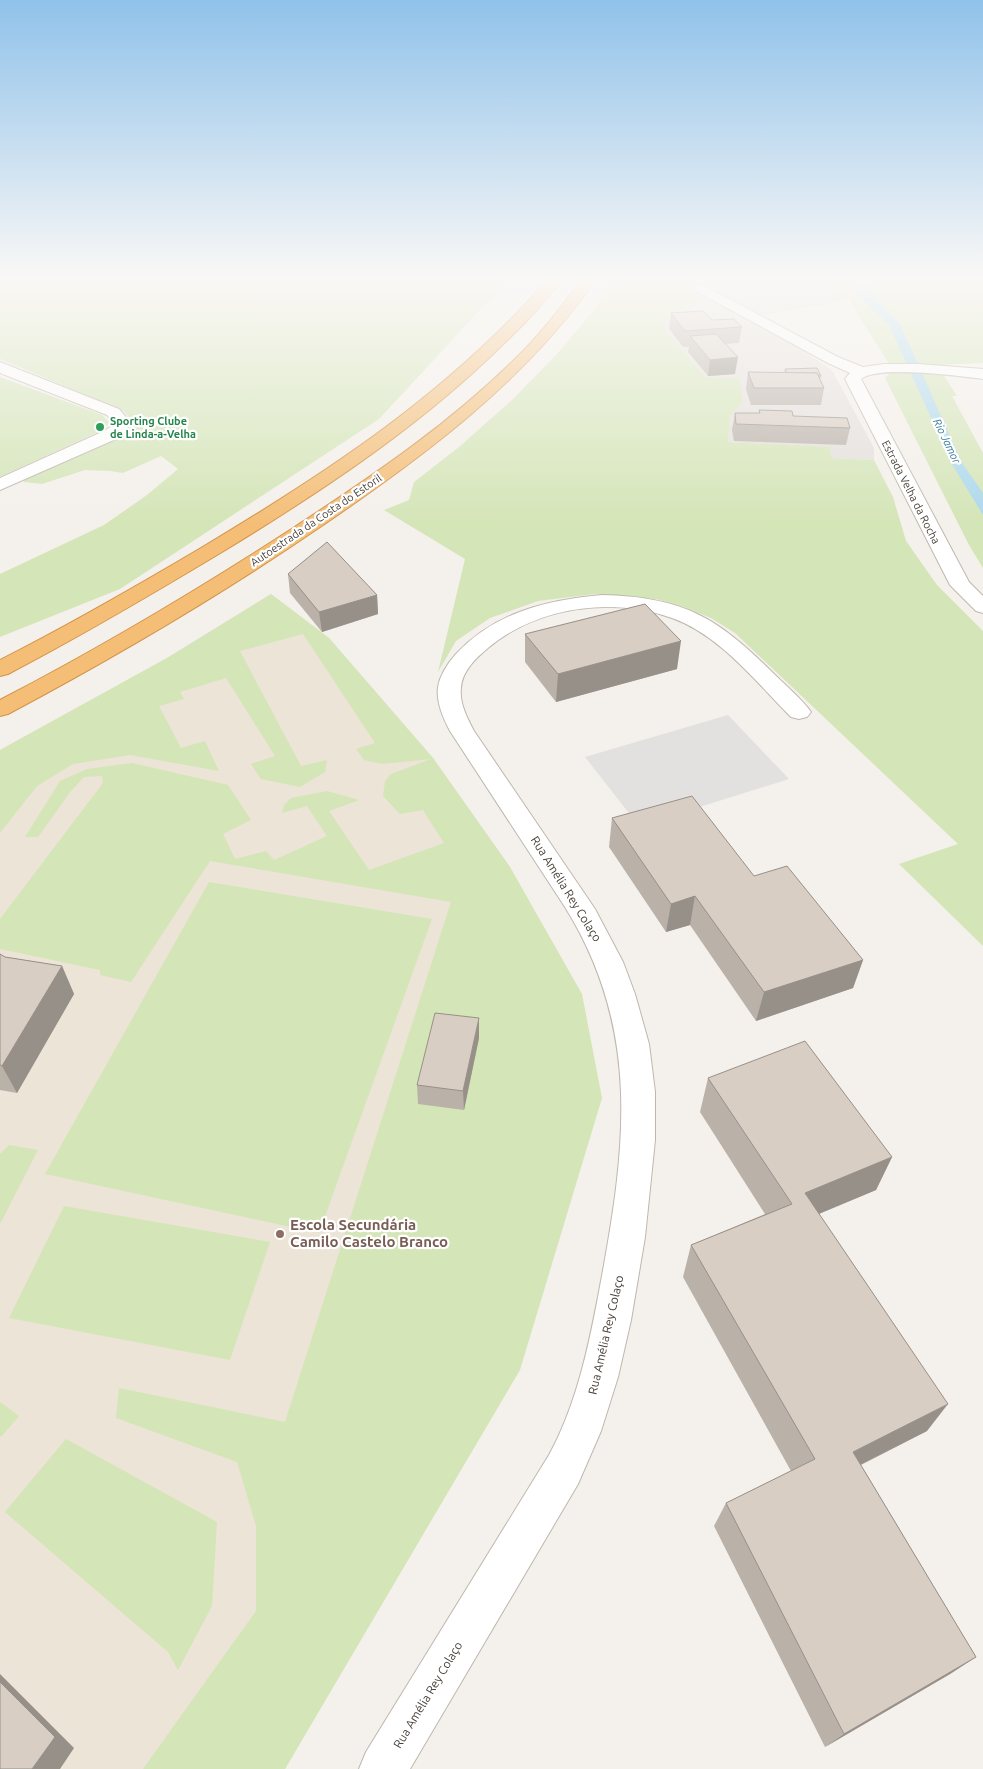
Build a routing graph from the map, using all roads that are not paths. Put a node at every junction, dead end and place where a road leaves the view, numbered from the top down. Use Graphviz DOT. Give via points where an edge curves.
graph roads {
  1 [pos="478,361"];
  2 [pos="520,361"];
  3 [pos="834,361"];
  4 [pos="0,367"];
  5 [pos="861,372"];
  6 [pos="983,374"];
  7 [pos="0,485"];
  8 [pos="983,607"];
  9 [pos="0,669"];
  10 [pos="0,709"];
  11 [pos="799,712"];
  12 [pos="383,1769"];
  1 -- 9 [label="highway" via="449,387 350,461 247,529 96,618"];
  2 -- 10 [label="highway, Autoestrada da Costa do Estoril" via="494,387 433,437 339,506 119,645"];
  3 -- 5 [label="street"];
  4 -- 7 [label="street" via="113,412 122,422 110,435"];
  5 -- 6 [label="street" via="890,368"];
  5 -- 8 [label="street, Estrada Velha da Rocha" via="853,379 915,501 960,585"];
  11 -- 12 [label="street, Rua Amélia Rey Colaço" via="702,624 684,615 629,603 587,602 545,608 496,632 468,654 455,671 449,688 453,712 470,744 594,931 618,985 634,1047 639,1112 634,1188 618,1297 595,1390 570,1457"];
}
